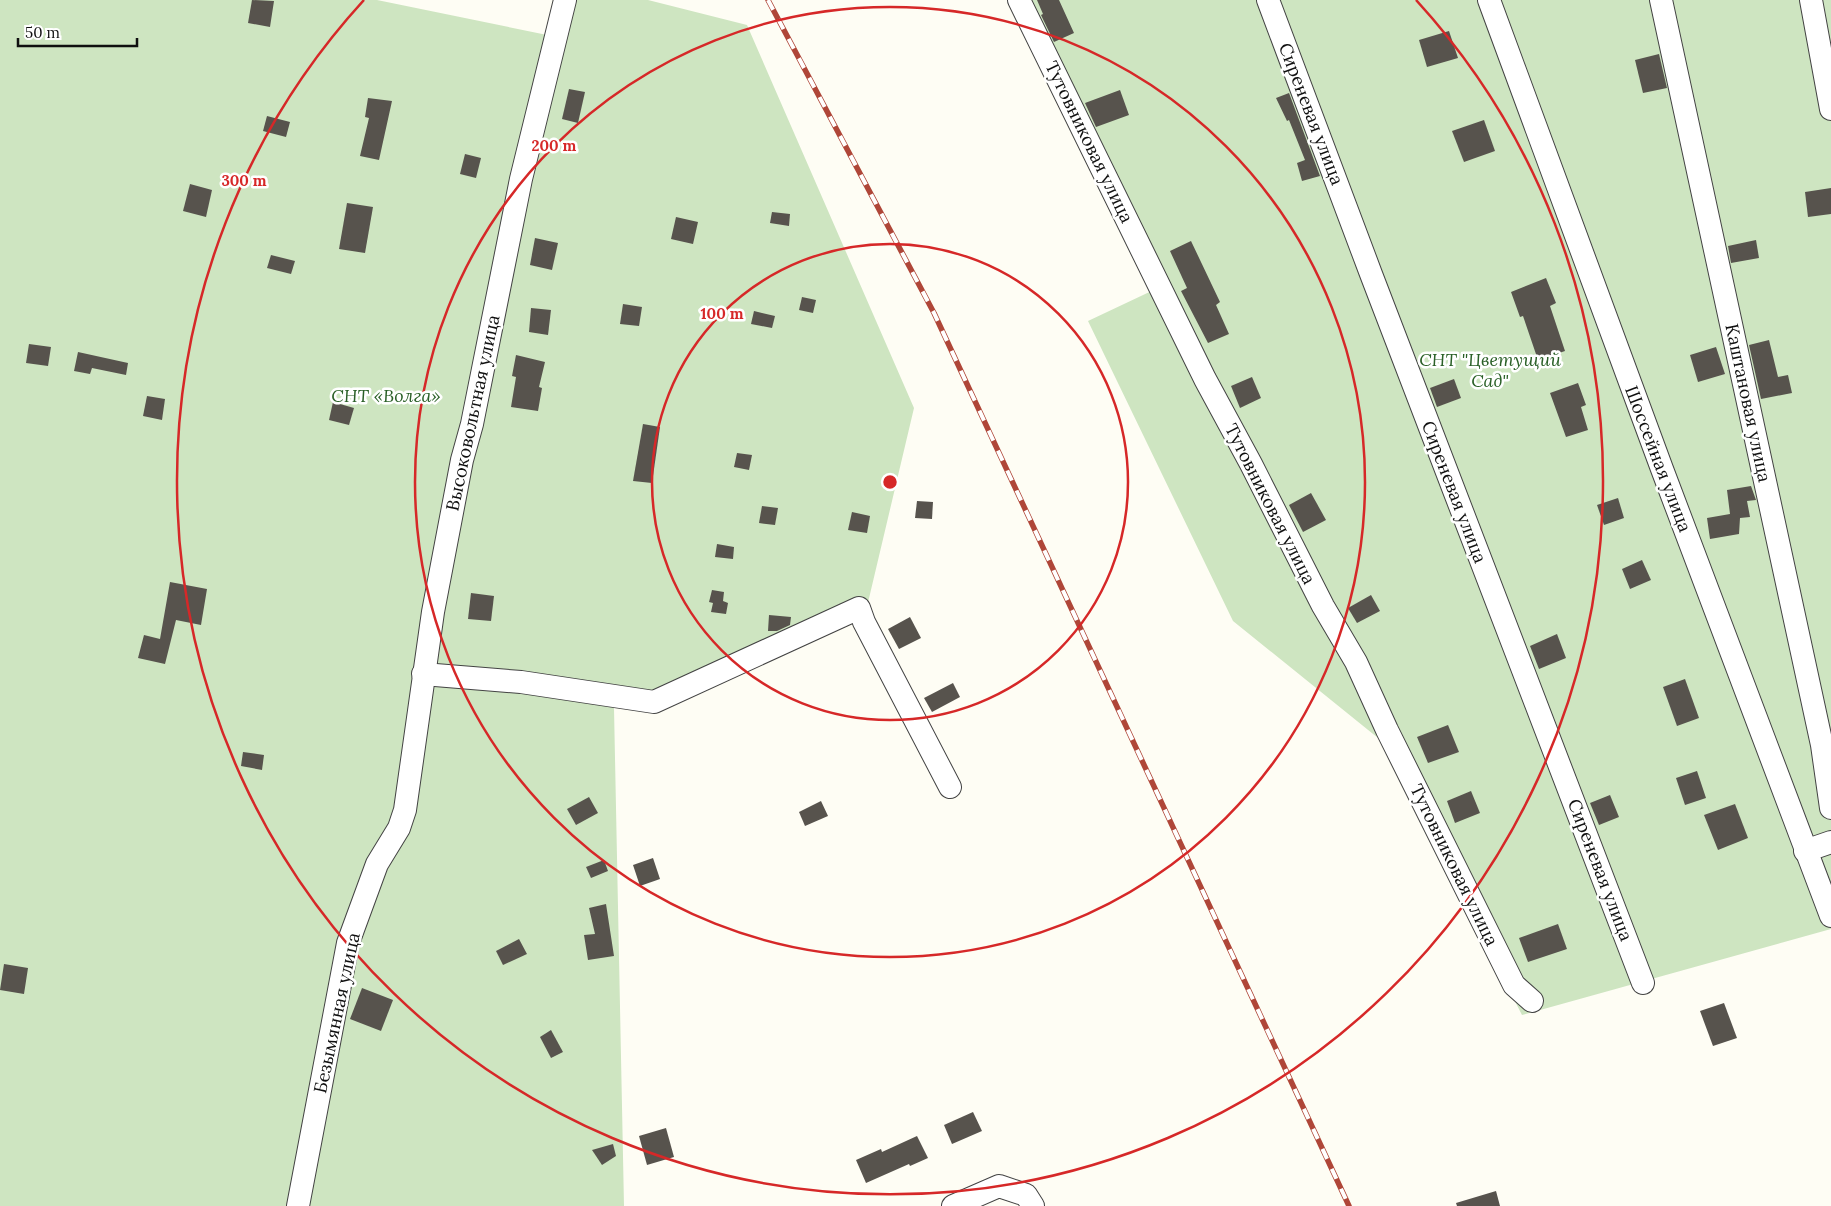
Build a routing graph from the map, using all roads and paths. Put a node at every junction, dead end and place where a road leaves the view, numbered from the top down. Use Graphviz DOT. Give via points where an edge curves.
graph roads {
  1 [pos="565,0"];
  2 [pos="1019,0"];
  3 [pos="1268,0"];
  4 [pos="1489,0"];
  5 [pos="1661,0"];
  6 [pos="1811,0"];
  7 [pos="1831,110"];
  8 [pos="423,674"];
  9 [pos="950,787"];
  10 [pos="1831,808"];
  11 [pos="398,828"];
  12 [pos="1831,842"];
  13 [pos="1806,851"];
  14 [pos="1829,904"];
  15 [pos="1644,983"];
  16 [pos="1532,1001"];
  17 [pos="1029,1200"];
  18 [pos="298,1206"];
  19 [pos="954,1206"];
  1 -- 8 [label="street, Высоковольтная улица" via="521,180 462,460"];
  2 -- 16 [label="street, Тутовниковая улица" via="1205,379 1323,606 1356,662 1514,985"];
  3 -- 15 [label="street, Сиреневая улица"];
  4 -- 13 [label="street, Шоссейная улица"];
  5 -- 10 [label="street, Каштановая улица" via="1822,745"];
  6 -- 7 [label="street"];
  8 -- 9 [label="street" via="521,682 654,702 859,608"];
  8 -- 11 [label="street, Высоковольтная улица" via="408,797"];
  11 -- 18 [label="street, Безымянная улица" via="377,864 348,943"];
  12 -- 13 [label="street"];
  13 -- 14 [label="street, Шоссейная улица"];
  17 -- 19 [label="street" via="999,1186"];
}
